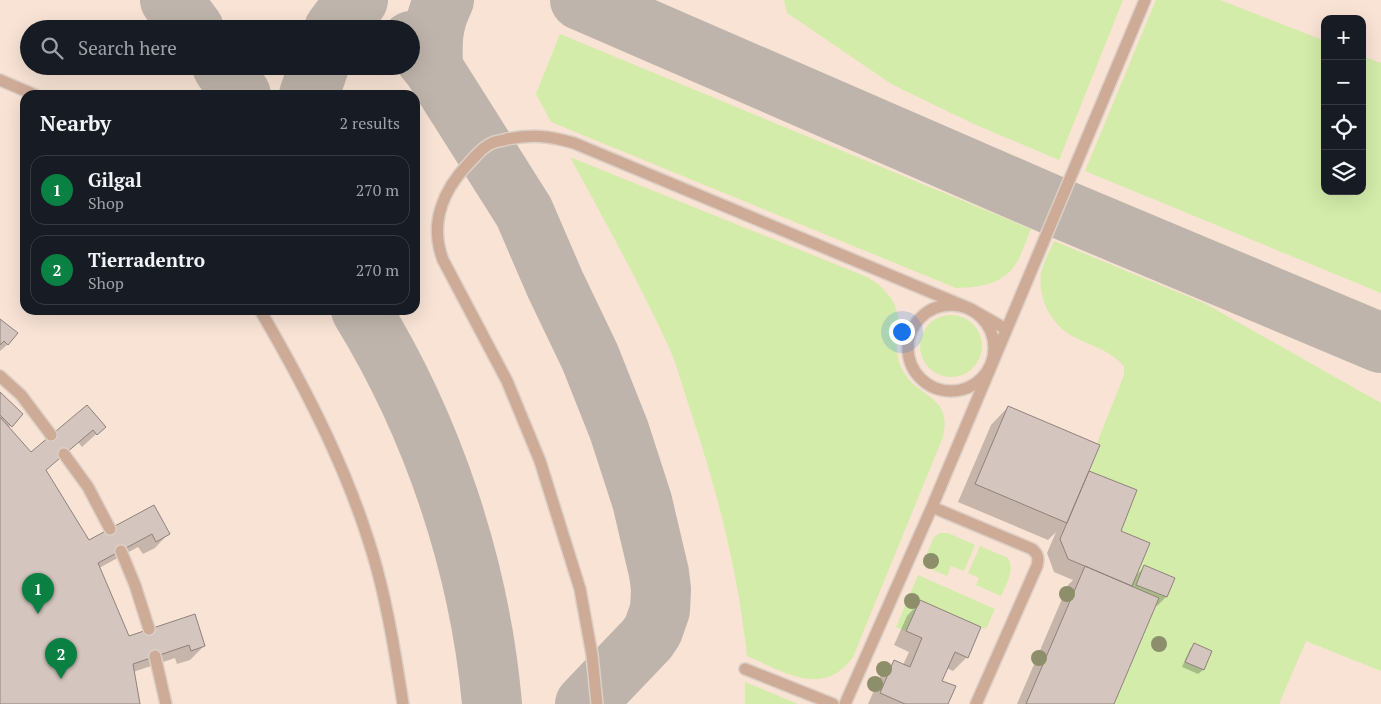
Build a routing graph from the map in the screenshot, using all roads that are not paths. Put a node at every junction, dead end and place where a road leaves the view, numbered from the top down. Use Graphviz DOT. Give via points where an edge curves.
graph roads {
  1 [pos="1145,0"];
  2 [pos="0,80"];
  3 [pos="23,90"];
  4 [pos="971,309"];
  5 [pos="263,315"];
  6 [pos="1006,329"];
  7 [pos="991,366"];
  8 [pos="0,376"];
  9 [pos="51,435"];
  10 [pos="64,454"];
  11 [pos="932,507"];
  12 [pos="110,529"];
  13 [pos="121,551"];
  14 [pos="149,629"];
  15 [pos="155,656"];
  16 [pos="745,668"];
  17 [pos="166,704"];
  18 [pos="402,704"];
  19 [pos="597,704"];
  20 [pos="833,704"];
  21 [pos="845,704"];
  22 [pos="976,704"];
  1 -- 6 [label="lane"];
  2 -- 3 [label="lane"];
  4 -- 6 [label="lane"];
  4 -- 7 [label="lane" via="990,327 994,340"];
  4 -- 7 [label="lane" via="947,304 924,314 910,334 909,359 922,381 933,387 955,391 980,379"];
  4 -- 19 [label="lane" via="574,143 536,135 483,148 456,177 439,214 437,246 507,381 540,460 580,589"];
  5 -- 18 [label="lane" via="319,419 357,505 387,612"];
  6 -- 7 [label="lane"];
  7 -- 11 [label="lane"];
  8 -- 9 [label="lane" via="21,395"];
  10 -- 12 [label="lane" via="88,487"];
  11 -- 21 [label="lane"];
  11 -- 22 [label="lane" via="1032,549 1038,559"];
  13 -- 14 [label="lane"];
  15 -- 17 [label="lane"];
  16 -- 20 [label="lane"];
}
